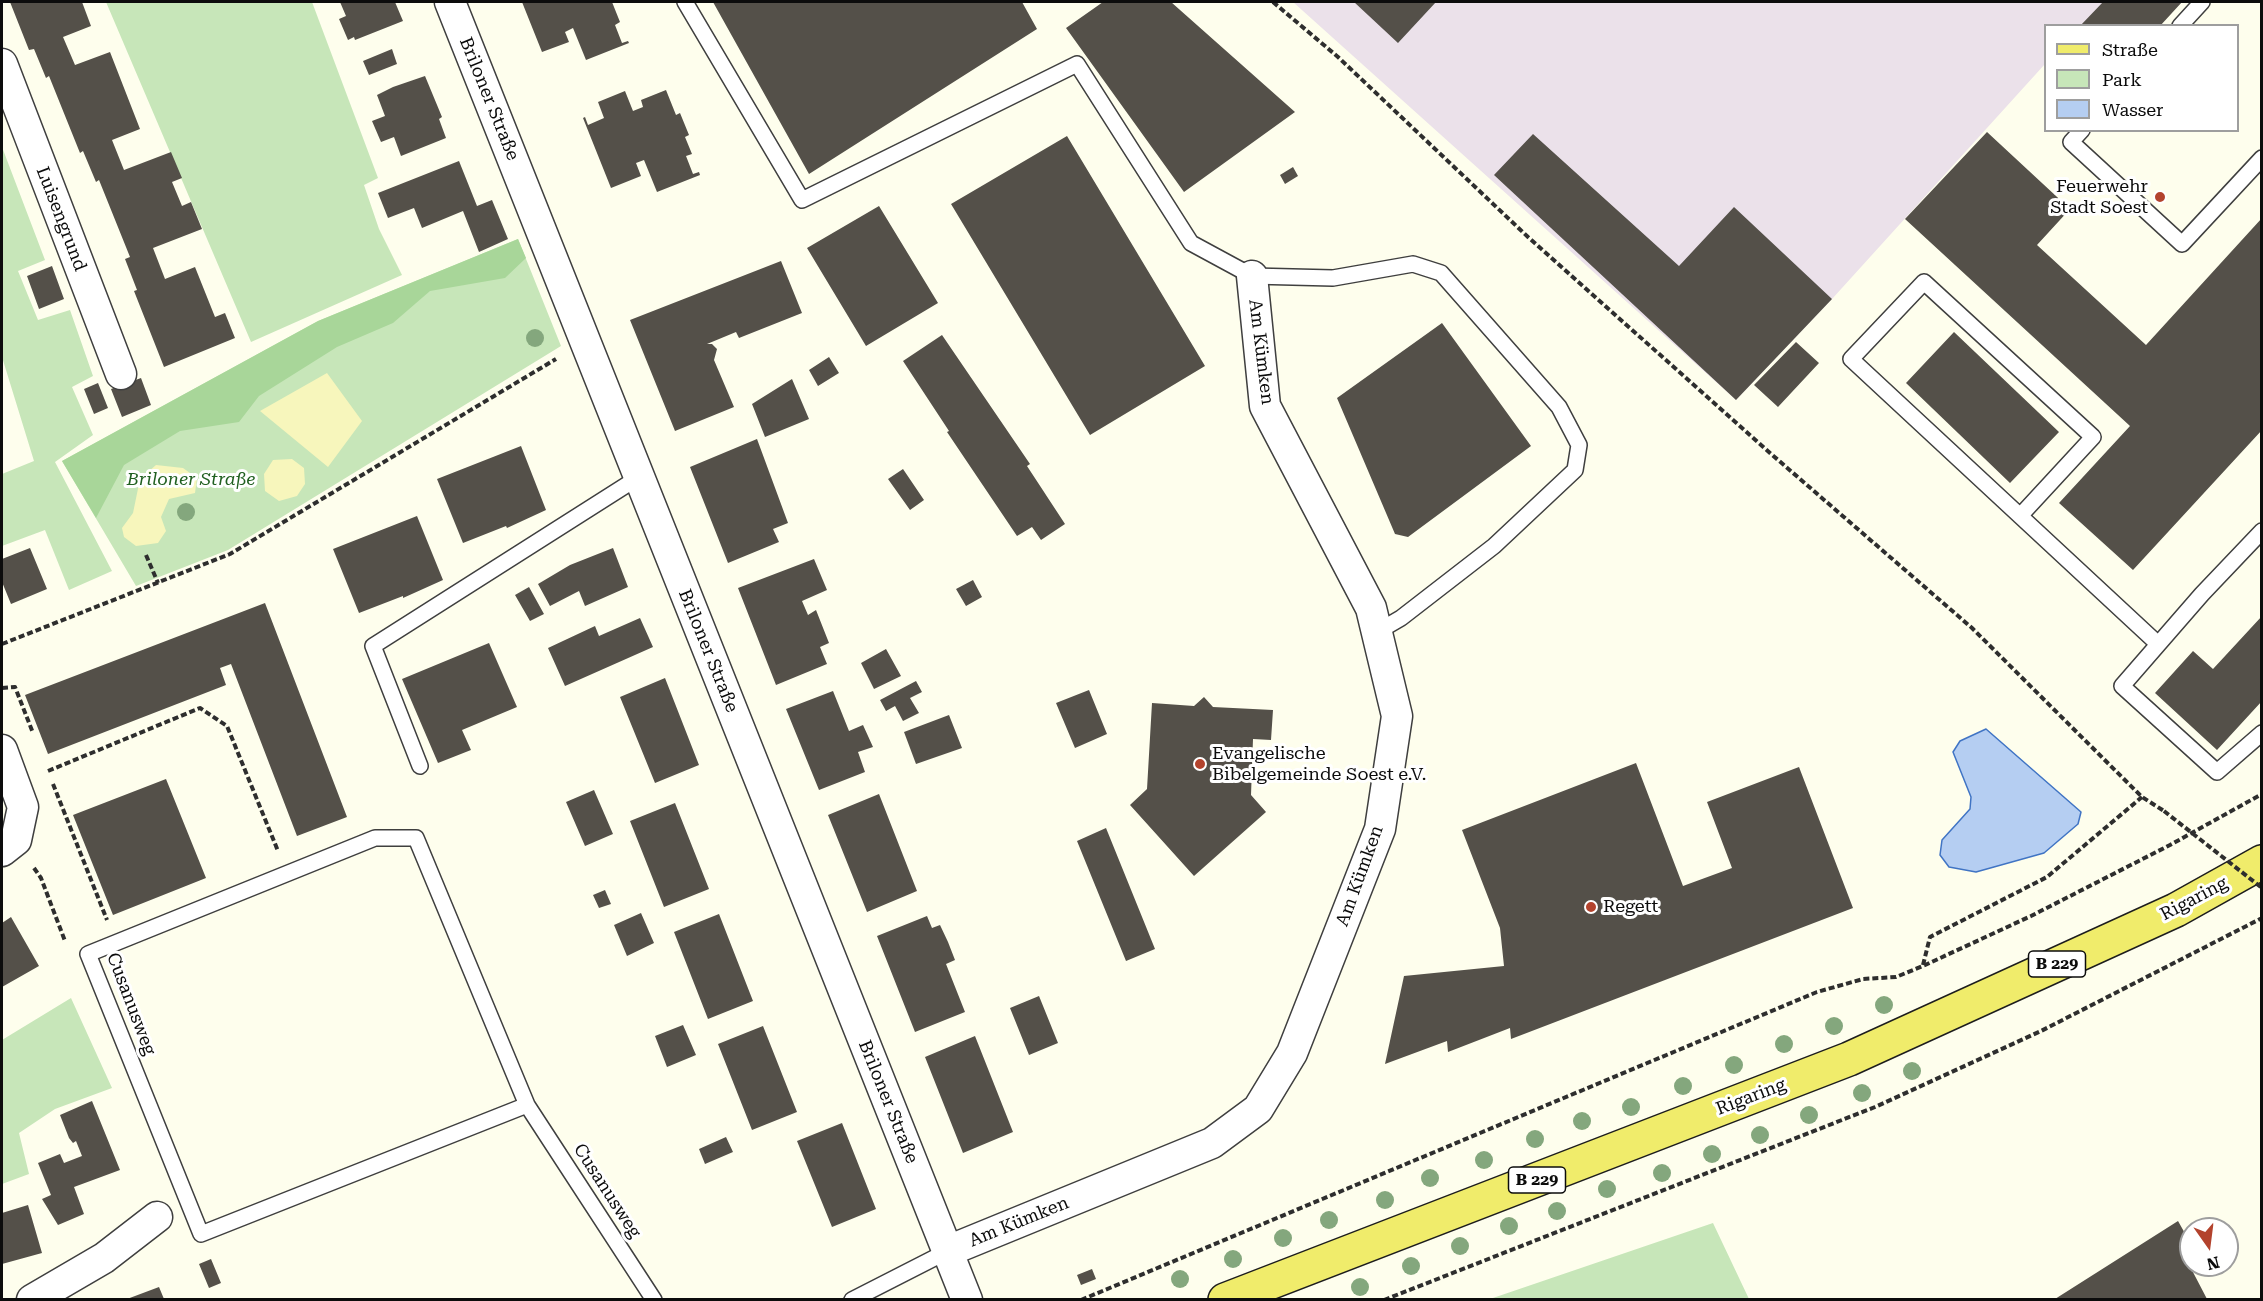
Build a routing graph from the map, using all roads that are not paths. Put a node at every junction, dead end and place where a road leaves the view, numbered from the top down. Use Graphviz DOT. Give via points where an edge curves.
graph roads {
  1 [pos="450,2"];
  2 [pos="685,2"];
  3 [pos="2202,2"];
  4 [pos="2182,24"];
  5 [pos="2,64"];
  6 [pos="2080,132"];
  7 [pos="2262,158"];
  8 [pos="1252,276"];
  9 [pos="121,374"];
  10 [pos="639,477"];
  11 [pos="2020,516"];
  12 [pos="2262,531"];
  13 [pos="1377,632"];
  14 [pos="2158,644"];
  15 [pos="2262,733"];
  16 [pos="2,750"];
  17 [pos="420,765"];
  18 [pos="2,851"];
  19 [pos="2262,862"];
  20 [pos="527,1105"];
  21 [pos="157,1217"];
  22 [pos="948,1251"];
  23 [pos="44,1296"];
  24 [pos="654,1299"];
  25 [pos="852,1299"];
  26 [pos="967,1299"];
  27 [pos="1225,1299"];
  1 -- 10 [label="street, Briloner Straße"];
  2 -- 8 [label="lane" via="802,200 1077,64 1191,243"];
  3 -- 4 [label="lane"];
  5 -- 9 [label="street, Luisengrund"];
  6 -- 7 [label="lane" via="2072,142 2182,244"];
  8 -- 13 [label="street, Am Kümken" via="1265,406 1371,608"];
  8 -- 13 [label="lane" via="1333,278 1413,264 1441,273 1558,407 1579,445 1575,470 1494,546"];
  10 -- 17 [label="lane" via="373,646"];
  10 -- 22 [label="street, Briloner Straße"];
  11 -- 11 [label="lane" via="1851,359 1924,282 2093,437"];
  11 -- 14 [label="lane"];
  12 -- 14 [label="lane"];
  13 -- 22 [label="street, Am Kümken" via="1397,716 1380,829 1292,1053 1258,1109 1212,1143"];
  14 -- 15 [label="lane" via="2122,686 2217,772"];
  16 -- 18 [label="street" via="24,807 16,840"];
  19 -- 27 [label="main road, Rigaring / B 229" via="2176,910 1848,1059"];
  20 -- 20 [label="lane, Cusanusweg" via="416,838 375,838 88,954 201,1234"];
  20 -- 24 [label="lane, Cusanusweg"];
  21 -- 23 [label="street" via="104,1258"];
  22 -- 25 [label="lane"];
  22 -- 26 [label="street, Briloner Straße"];
}
